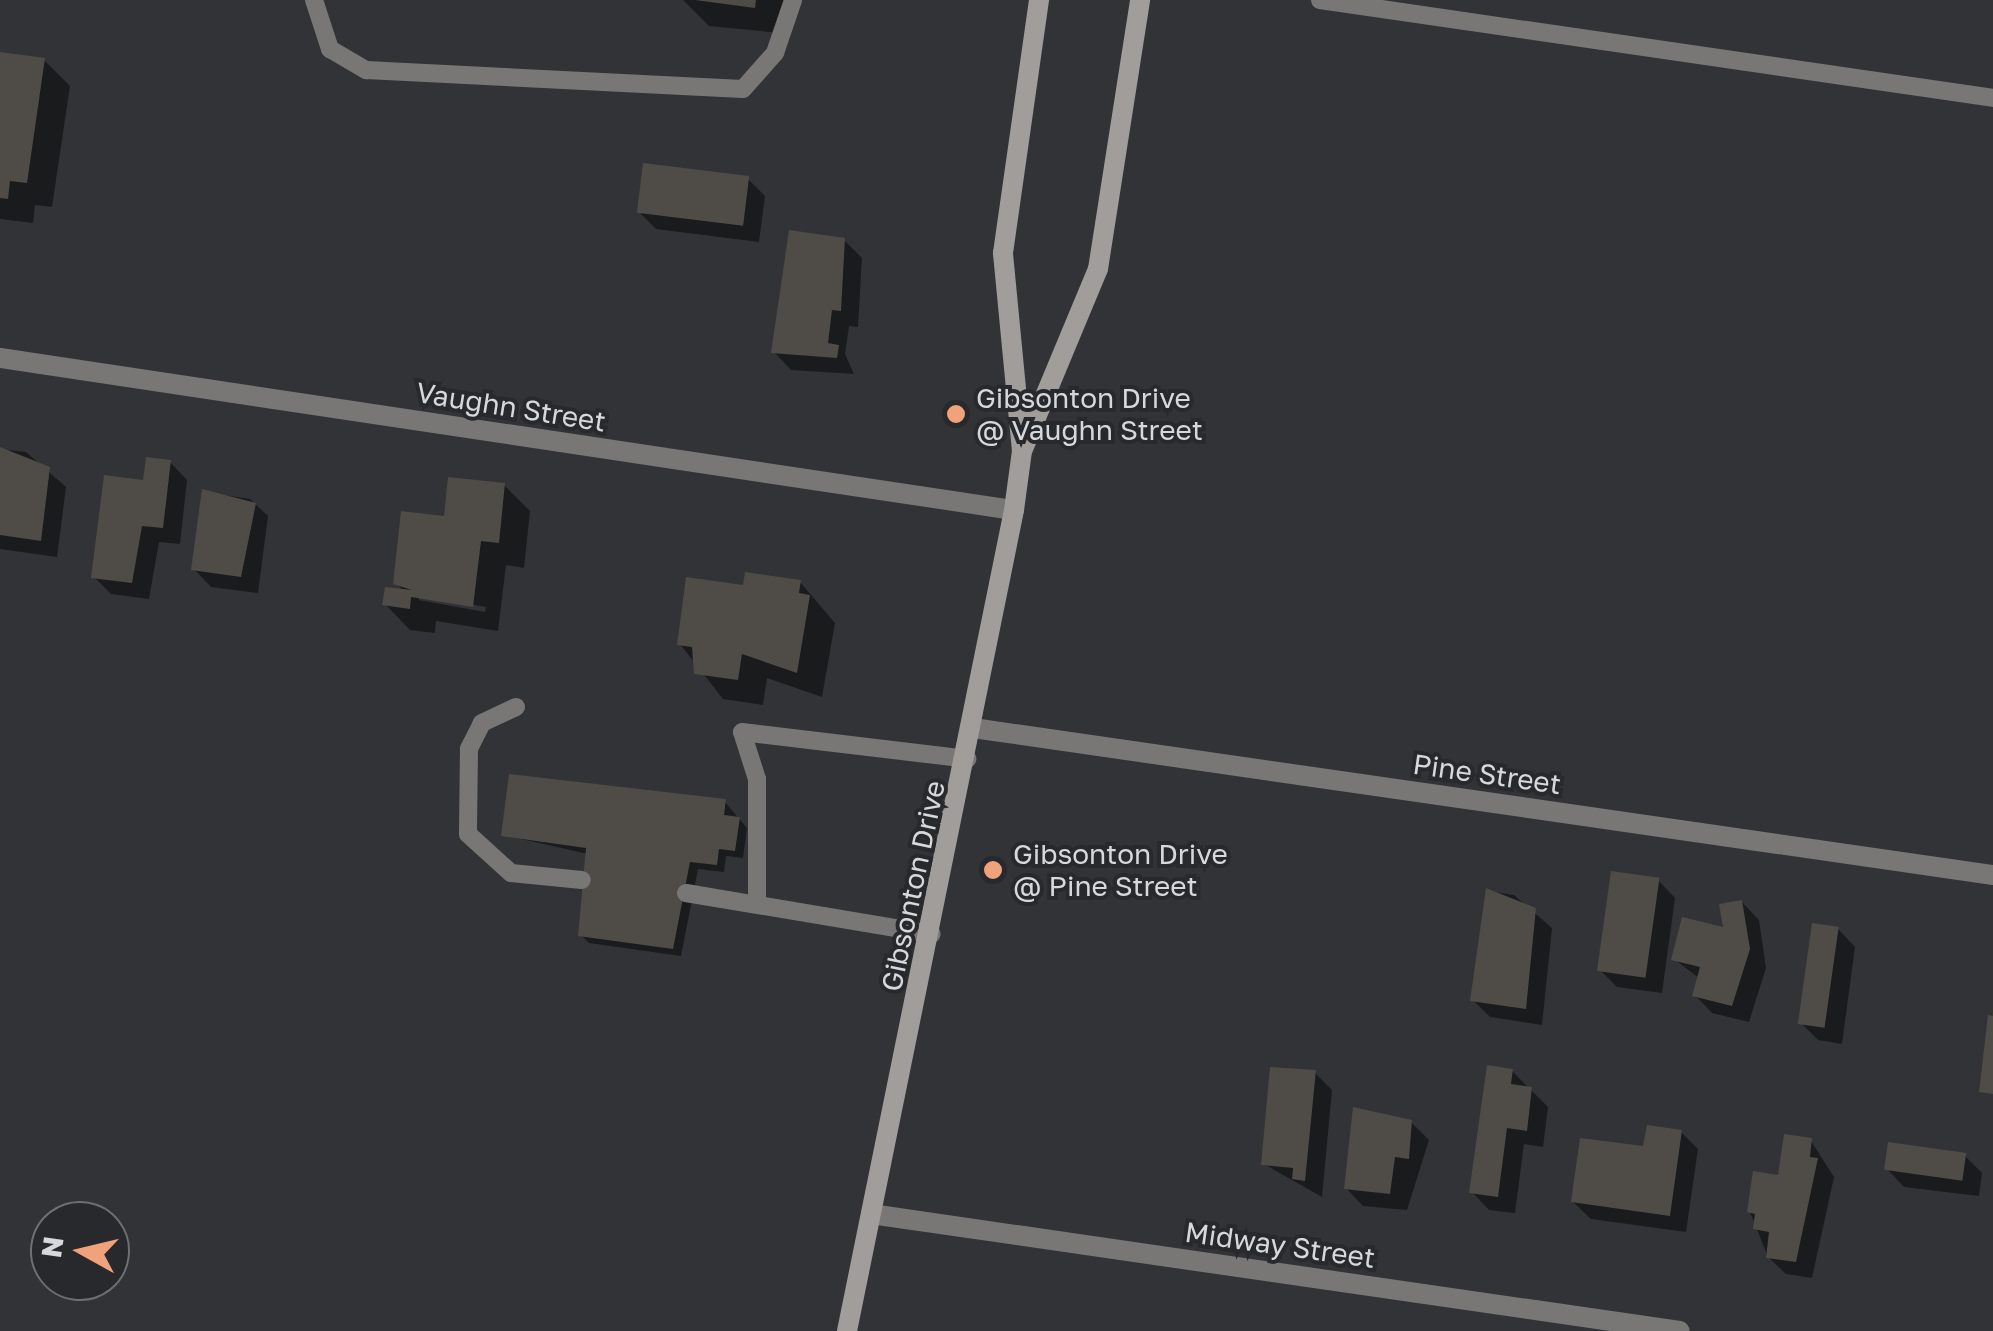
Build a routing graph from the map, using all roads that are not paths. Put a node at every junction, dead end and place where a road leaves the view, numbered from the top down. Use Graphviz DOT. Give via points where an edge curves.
graph roads {
  1 [pos="314,0"];
  2 [pos="794,0"];
  3 [pos="1039,0"];
  4 [pos="1140,0"];
  5 [pos="1320,0"];
  6 [pos="1993,98"];
  7 [pos="0,358"];
  8 [pos="1022,451"];
  9 [pos="1014,510"];
  10 [pos="516,707"];
  11 [pos="973,728"];
  12 [pos="967,759"];
  13 [pos="1993,875"];
  14 [pos="582,880"];
  15 [pos="686,893"];
  16 [pos="757,899"];
  17 [pos="932,934"];
  18 [pos="871,1214"];
  19 [pos="847,1331"];
  20 [pos="1680,1331"];
  1 -- 2 [label="lane" via="330,48 366,70 743,88 775,53"];
  3 -- 8 [label="main road, Gibsonton Drive" via="1004,253"];
  4 -- 8 [label="main road, Gibsonton Drive" via="1098,270"];
  5 -- 6 [label="lane"];
  7 -- 9 [label="street, Vaughn Street"];
  8 -- 9 [label="main road, Gibsonton Drive"];
  9 -- 11 [label="main road, Gibsonton Drive"];
  10 -- 14 [label="lane" via="482,724 470,748 468,834 511,873"];
  11 -- 12 [label="main road, Gibsonton Drive"];
  11 -- 13 [label="street, Pine Street"];
  12 -- 16 [label="lane" via="742,732 757,779"];
  12 -- 17 [label="main road, Gibsonton Drive"];
  15 -- 16 [label="lane"];
  16 -- 17 [label="lane"];
  17 -- 18 [label="main road, Gibsonton Drive"];
  18 -- 19 [label="main road, Gibsonton Drive"];
  18 -- 20 [label="street, Midway Street"];
}
